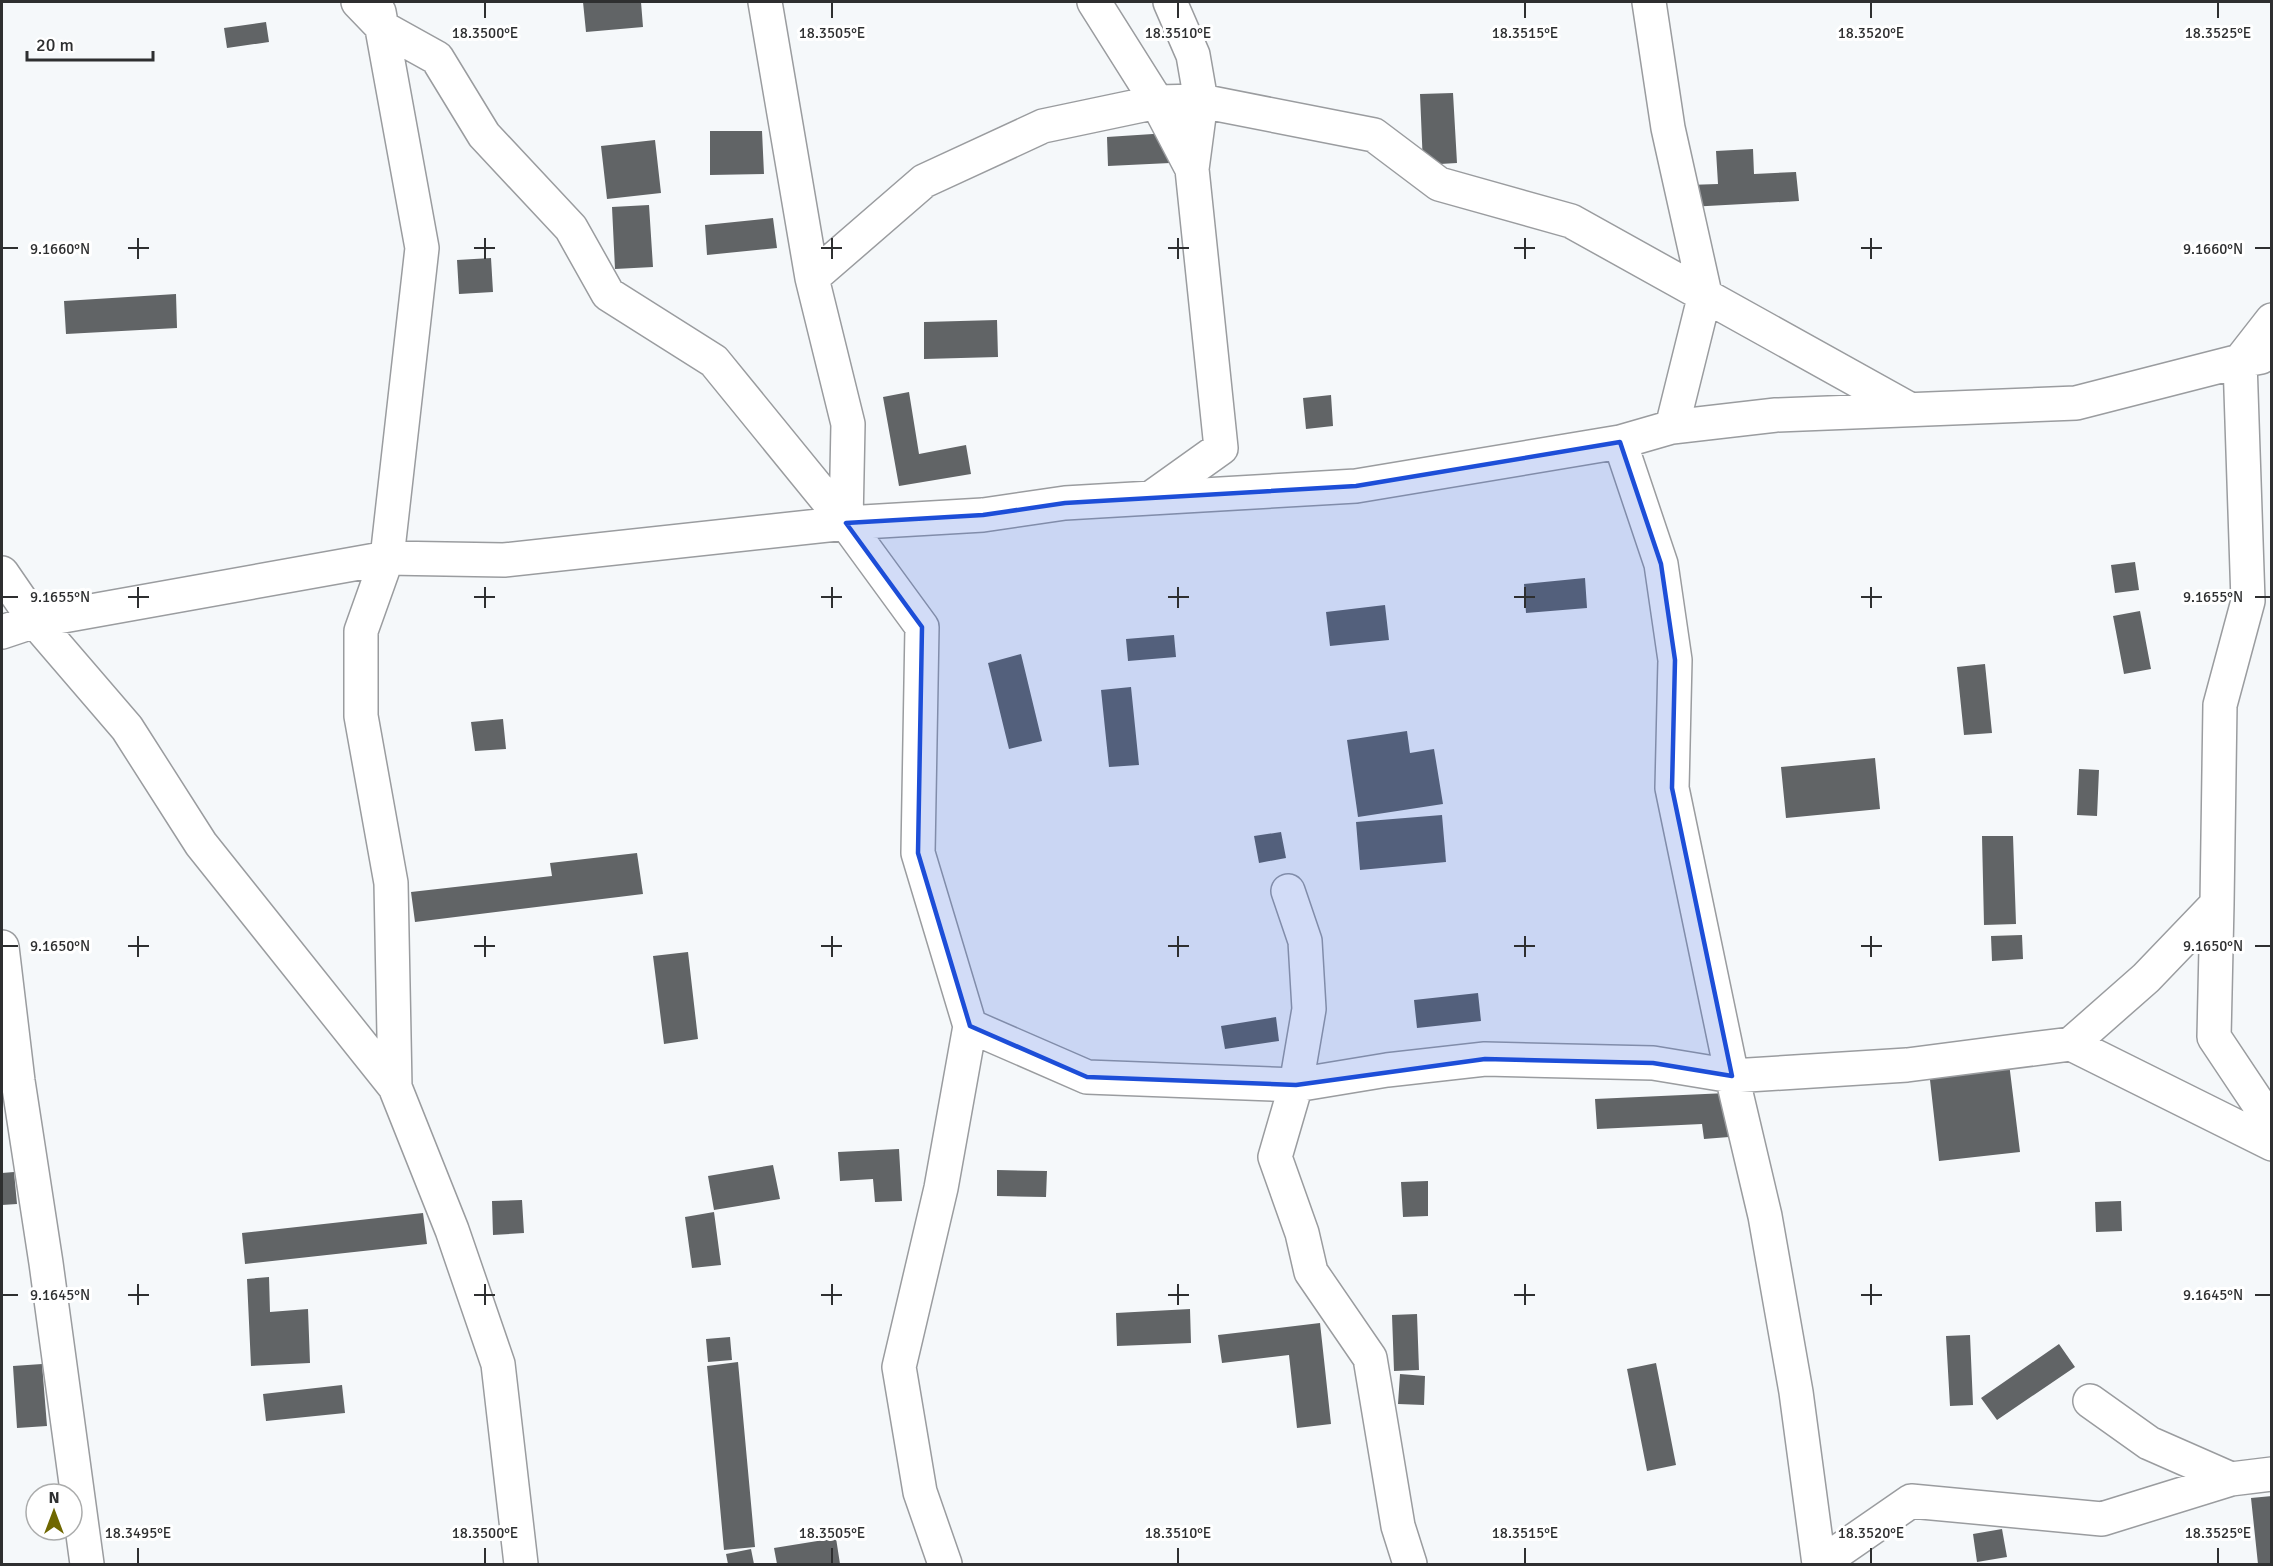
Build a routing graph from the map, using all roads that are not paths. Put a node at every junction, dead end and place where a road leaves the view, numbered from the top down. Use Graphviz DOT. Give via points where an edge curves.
graph roads {
  1 [pos="358,2"];
  2 [pos="765,2"];
  3 [pos="1094,2"];
  4 [pos="1170,2"];
  5 [pos="1649,2"];
  6 [pos="380,15"];
  7 [pos="1201,100"];
  8 [pos="1157,102"];
  9 [pos="1192,169"];
  10 [pos="812,278"];
  11 [pos="1705,294"];
  12 [pos="2271,320"];
  13 [pos="2271,354"];
  14 [pos="2240,362"];
  15 [pos="1910,409"];
  16 [pos="1672,427"];
  17 [pos="1620,442"];
  18 [pos="1151,498"];
  19 [pos="846,523"];
  20 [pos="387,558"];
  21 [pos="2,573"];
  22 [pos="35,621"];
  23 [pos="2,632"];
  24 [pos="1288,891"];
  25 [pos="2217,904"];
  26 [pos="2,947"];
  27 [pos="970,1026"];
  28 [pos="2071,1044"];
  29 [pos="1732,1076"];
  30 [pos="1296,1085"];
  31 [pos="395,1087"];
  32 [pos="2271,1124"];
  33 [pos="2271,1144"];
  34 [pos="2090,1401"];
  35 [pos="2271,1474"];
  36 [pos="2231,1479"];
  37 [pos="87,1564"];
  38 [pos="521,1564"];
  39 [pos="945,1564"];
  40 [pos="1410,1564"];
  41 [pos="1819,1564"];
  1 -- 6 [label="street"];
  2 -- 10 [label="street"];
  3 -- 8 [label="street"];
  4 -- 7 [label="street" via="1193,54"];
  5 -- 11 [label="street" via="1668,128"];
  6 -- 19 [label="street" via="437,58 484,135 571,228 608,294 714,361"];
  6 -- 20 [label="street" via="422,248"];
  7 -- 8 [label="street"];
  7 -- 9 [label="street"];
  7 -- 11 [label="street" via="1374,135 1439,184 1571,220"];
  8 -- 9 [label="street"];
  8 -- 10 [label="street" via="1043,126 924,182"];
  9 -- 18 [label="street" via="1221,448"];
  10 -- 19 [label="street" via="848,424"];
  11 -- 15 [label="street"];
  11 -- 16 [label="street"];
  12 -- 14 [label="street"];
  13 -- 14 [label="street"];
  14 -- 15 [label="street" via="2076,403"];
  14 -- 25 [label="street" via="2248,601 2220,705"];
  15 -- 16 [label="street" via="1776,415"];
  16 -- 17 [label="street"];
  17 -- 18 [label="street" via="1356,486"];
  17 -- 29 [label="street" via="1661,564 1675,660 1672,788"];
  18 -- 19 [label="street" via="1065,503 983,515"];
  19 -- 20 [label="street" via="504,560"];
  19 -- 27 [label="street" via="922,627 918,853"];
  20 -- 22 [label="street"];
  20 -- 31 [label="street" via="361,631 361,716 391,883"];
  21 -- 22 [label="street"];
  22 -- 23 [label="street"];
  22 -- 31 [label="street" via="127,728 201,844"];
  24 -- 30 [label="street" via="1305,941 1309,1010"];
  25 -- 28 [label="street" via="2146,978"];
  25 -- 32 [label="street" via="2214,1037"];
  26 -- 37 [label="street"];
  27 -- 30 [label="street" via="1087,1077"];
  27 -- 39 [label="street" via="941,1188 900,1367 920,1491"];
  28 -- 29 [label="street" via="1907,1065"];
  28 -- 33 [label="street"];
  29 -- 30 [label="street" via="1653,1062 1485,1059"];
  29 -- 41 [label="street" via="1765,1216 1796,1392"];
  30 -- 40 [label="street" via="1275,1157 1302,1233 1311,1272 1370,1358 1398,1526"];
  31 -- 38 [label="street" via="452,1230 498,1364"];
  34 -- 36 [label="street" via="2149,1443"];
  35 -- 36 [label="street"];
  36 -- 41 [label="street" via="2102,1519 1911,1501"];
}
